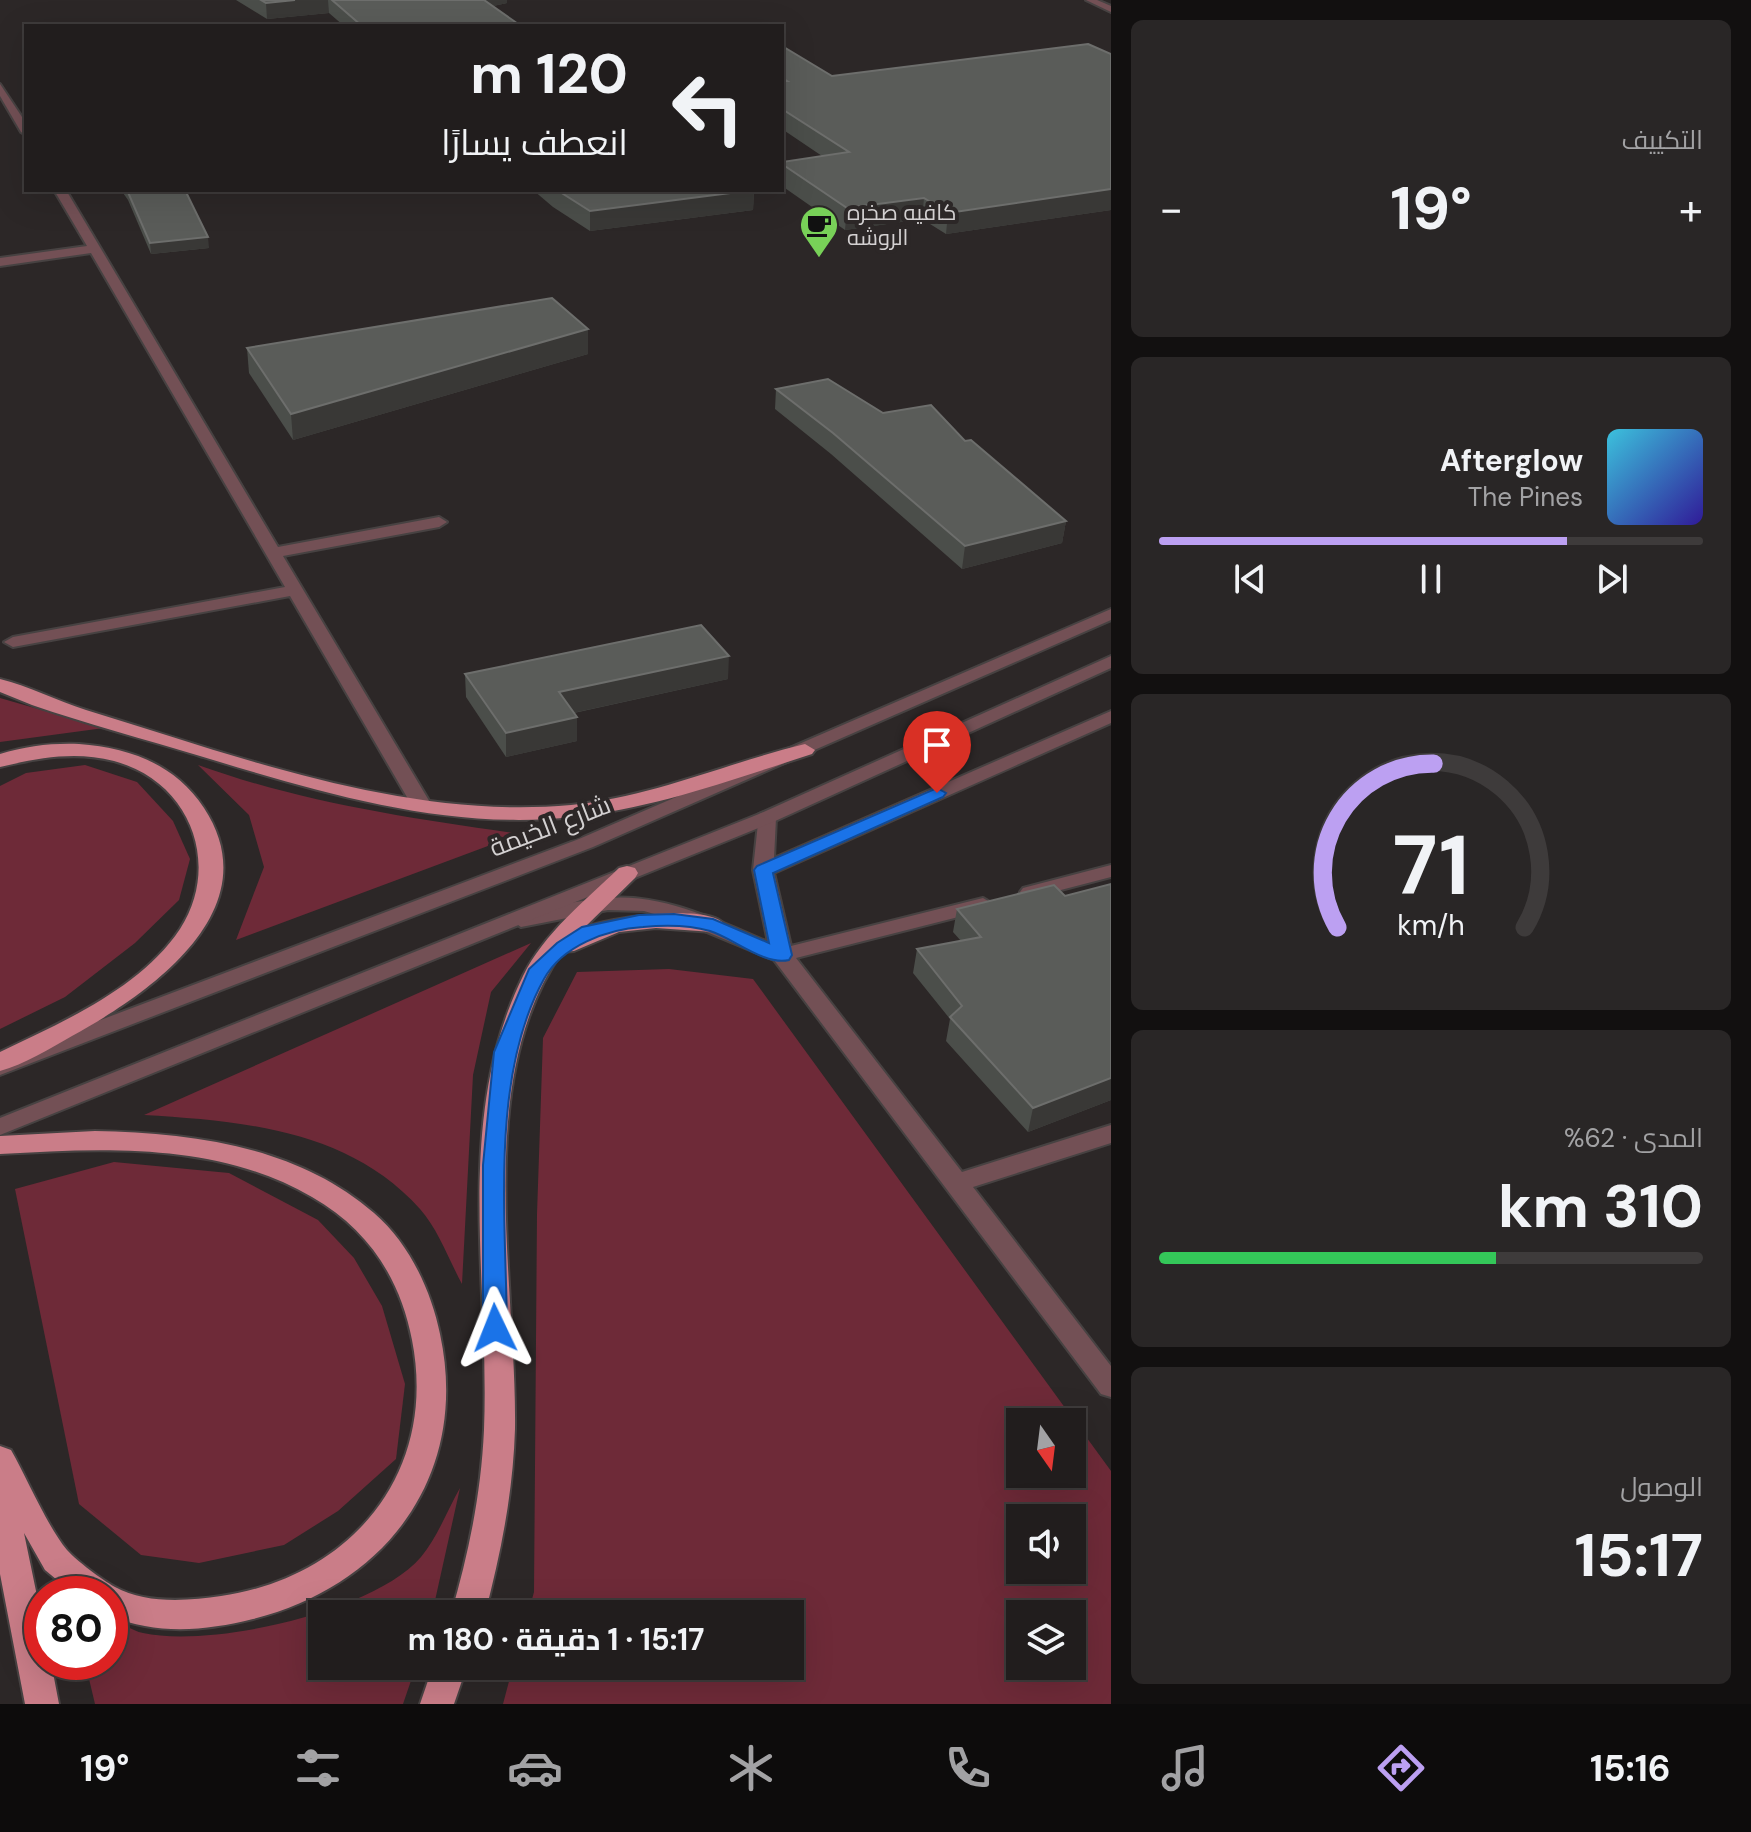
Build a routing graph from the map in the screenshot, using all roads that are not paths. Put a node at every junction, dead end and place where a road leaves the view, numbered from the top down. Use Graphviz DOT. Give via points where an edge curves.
graph roads {
  1 [pos="1090,0"];
  2 [pos="1111,9"];
  3 [pos="0,87"];
  4 [pos="24,129"];
  5 [pos="61,192"];
  6 [pos="94,249"];
  7 [pos="0,262"];
  8 [pos="439,522"];
  9 [pos="272,553"];
  10 [pos="294,590"];
  11 [pos="1111,614"];
  12 [pos="13,642"];
  13 [pos="1111,661"];
  14 [pos="0,685"];
  15 [pos="1111,716"];
  16 [pos="805,750"];
  17 [pos="0,761"];
  18 [pos="421,804"];
  19 [pos="766,818"];
  20 [pos="763,870"];
  21 [pos="1111,871"];
  22 [pos="627,873"];
  23 [pos="594,906"];
  24 [pos="512,922"];
  25 [pos="713,925"];
  26 [pos="782,955"];
  27 [pos="536,974"];
  28 [pos="0,1064"];
  29 [pos="0,1127"];
  30 [pos="1111,1134"];
  31 [pos="0,1145"];
  32 [pos="957,1183"];
  33 [pos="1111,1386"];
  34 [pos="0,1459"];
  35 [pos="0,1491"];
  36 [pos="76,1576"];
  37 [pos="471,1600"];
  38 [pos="128,1608"];
  39 [pos="445,1680"];
  40 [pos="42,1704"];
  41 [pos="437,1704"];
  1 -- 2 [label="street"];
  3 -- 4 [label="street"];
  5 -- 6 [label="street"];
  6 -- 7 [label="street"];
  6 -- 9 [label="street"];
  8 -- 9 [label="street"];
  9 -- 10 [label="street"];
  10 -- 12 [label="street"];
  10 -- 18 [label="street"];
  11 -- 16 [label="street, شارع الخيمة"];
  13 -- 19 [label="street"];
  14 -- 18 [label="highway" via="294,777"];
  15 -- 20 [label="street"];
  16 -- 18 [label="highway" via="705,781 570,811 506,813"];
  16 -- 28 [label="street, شارع الخيمة" via="586,843"];
  17 -- 28 [label="highway" via="75,749 148,766 195,810 208,831 213,871 201,913 155,969 103,1007"];
  19 -- 20 [label="street"];
  19 -- 22 [label="street"];
  20 -- 26 [label="street"];
  21 -- 26 [label="street"];
  22 -- 23 [label="highway"];
  22 -- 24 [label="street"];
  23 -- 24 [label="street"];
  23 -- 25 [label="street" via="644,905"];
  23 -- 27 [label="highway" via="554,945"];
  24 -- 29 [label="street"];
  25 -- 26 [label="street"];
  25 -- 27 [label="highway" via="674,920 612,924 576,939"];
  26 -- 32 [label="street"];
  27 -- 37 [label="highway" via="505,1052 494,1165 496,1491"];
  30 -- 32 [label="street"];
  31 -- 38 [label="highway" via="106,1138 170,1142 255,1161 298,1178 364,1220 391,1250 428,1337 434,1403 421,1469 401,1504 341,1566 260,1606 166,1614"];
  32 -- 33 [label="street"];
  34 -- 36 [label="highway" via="56,1560"];
  35 -- 40 [label="highway"];
  39 -- 41 [label="highway"];
}
